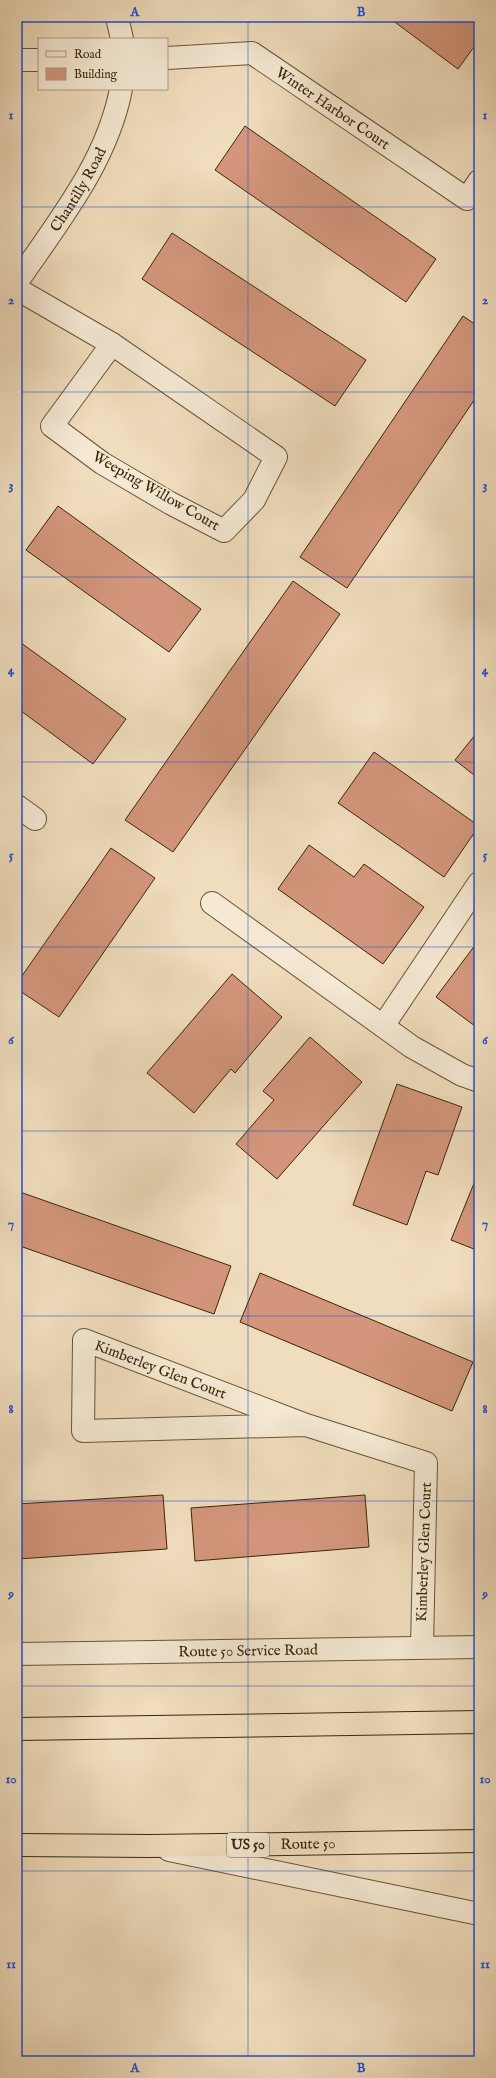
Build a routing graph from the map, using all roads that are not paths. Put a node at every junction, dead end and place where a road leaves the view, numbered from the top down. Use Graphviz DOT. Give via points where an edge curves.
graph roads {
  1 [pos="117,17"];
  2 [pos="122,38"];
  3 [pos="168,58"];
  4 [pos="17,60"];
  5 [pos="38,60"];
  6 [pos="121,90"];
  7 [pos="479,181"];
  8 [pos="17,282"];
  9 [pos="17,289"];
  10 [pos="112,344"];
  11 [pos="17,806"];
  12 [pos="35,819"];
  13 [pos="479,883"];
  14 [pos="212,903"];
  15 [pos="383,1026"];
  16 [pos="479,1081"];
  17 [pos="306,1425"];
  18 [pos="422,1647"];
  19 [pos="479,1647"];
  20 [pos="17,1654"];
  21 [pos="479,1722"];
  22 [pos="17,1729"];
  23 [pos="479,1841"];
  24 [pos="17,1845"];
  25 [pos="150,1846"];
  26 [pos="479,1914"];
  1 -- 2 [label="street"];
  3 -- 7 [label="street, Winter Harbor Court" via="252,53 467,198"];
  4 -- 5 [label="street"];
  6 -- 8 [label="street, Chantilly Road" via="118,107 102,150 81,188"];
  9 -- 10 [label="street, Weeping Willow Court"];
  10 -- 10 [label="street, Weeping Willow Court" via="52,426 102,463 224,531 254,500 276,457"];
  11 -- 12 [label="street"];
  13 -- 15 [label="street"];
  14 -- 15 [label="street"];
  15 -- 16 [label="street" via="412,1047 462,1075"];
  17 -- 17 [label="street, Kimberley Glen Court" via="165,1371 84,1340 83,1430"];
  17 -- 18 [label="street, Kimberley Glen Court" via="426,1463"];
  18 -- 19 [label="street, Route 50 Service Road"];
  18 -- 20 [label="street, Route 50 Service Road"];
  21 -- 22 [label="highway"];
  23 -- 25 [label="highway, Route 50 / US 50"];
  24 -- 25 [label="highway, Route 50 / US 50"];
  25 -- 26 [label="street"];
}
